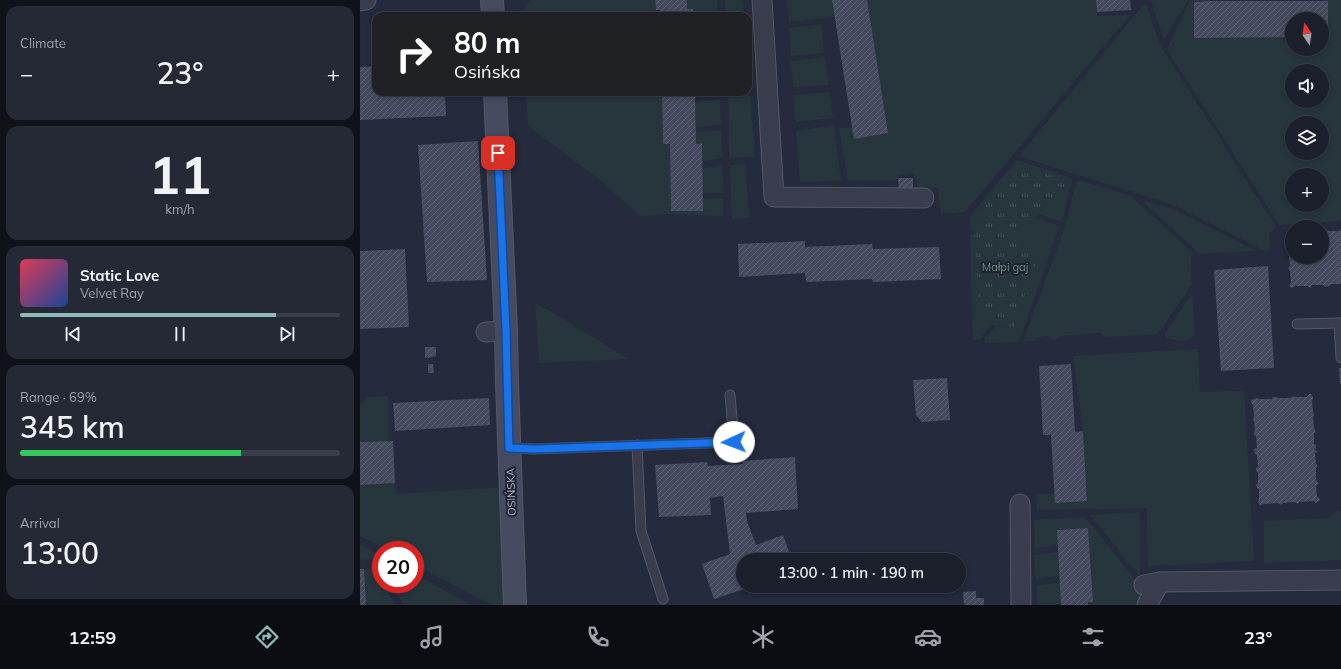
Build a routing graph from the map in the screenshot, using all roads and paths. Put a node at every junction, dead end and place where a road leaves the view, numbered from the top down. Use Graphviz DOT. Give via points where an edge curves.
graph roads {
  1 [pos="366,0"];
  2 [pos="492,0"];
  3 [pos="762,0"];
  4 [pos="360,1"];
  5 [pos="492,12"];
  6 [pos="495,96"];
  7 [pos="924,198"];
  8 [pos="1340,323"];
  9 [pos="1297,324"];
  10 [pos="1341,358"];
  11 [pos="730,394"];
  12 [pos="636,445"];
  13 [pos="509,448"];
  14 [pos="1020,504"];
  15 [pos="1341,580"];
  16 [pos="663,599"];
  17 [pos="515,605"];
  18 [pos="1021,605"];
  19 [pos="1147,605"];
  1 -- 4 [label="street"];
  2 -- 5 [label="street"];
  3 -- 7 [label="street" via="774,197"];
  6 -- 13 [label="street, OSIŃSKA" via="496,332"];
  8 -- 9 [label="lane"];
  8 -- 10 [label="lane"];
  11 -- 12 [label="lane" via="734,442"];
  12 -- 13 [label="lane"];
  12 -- 16 [label="lane" via="641,531"];
  13 -- 17 [label="street, OSIŃSKA"];
  14 -- 18 [label="street"];
  15 -- 19 [label="street" via="1152,583"];
}
